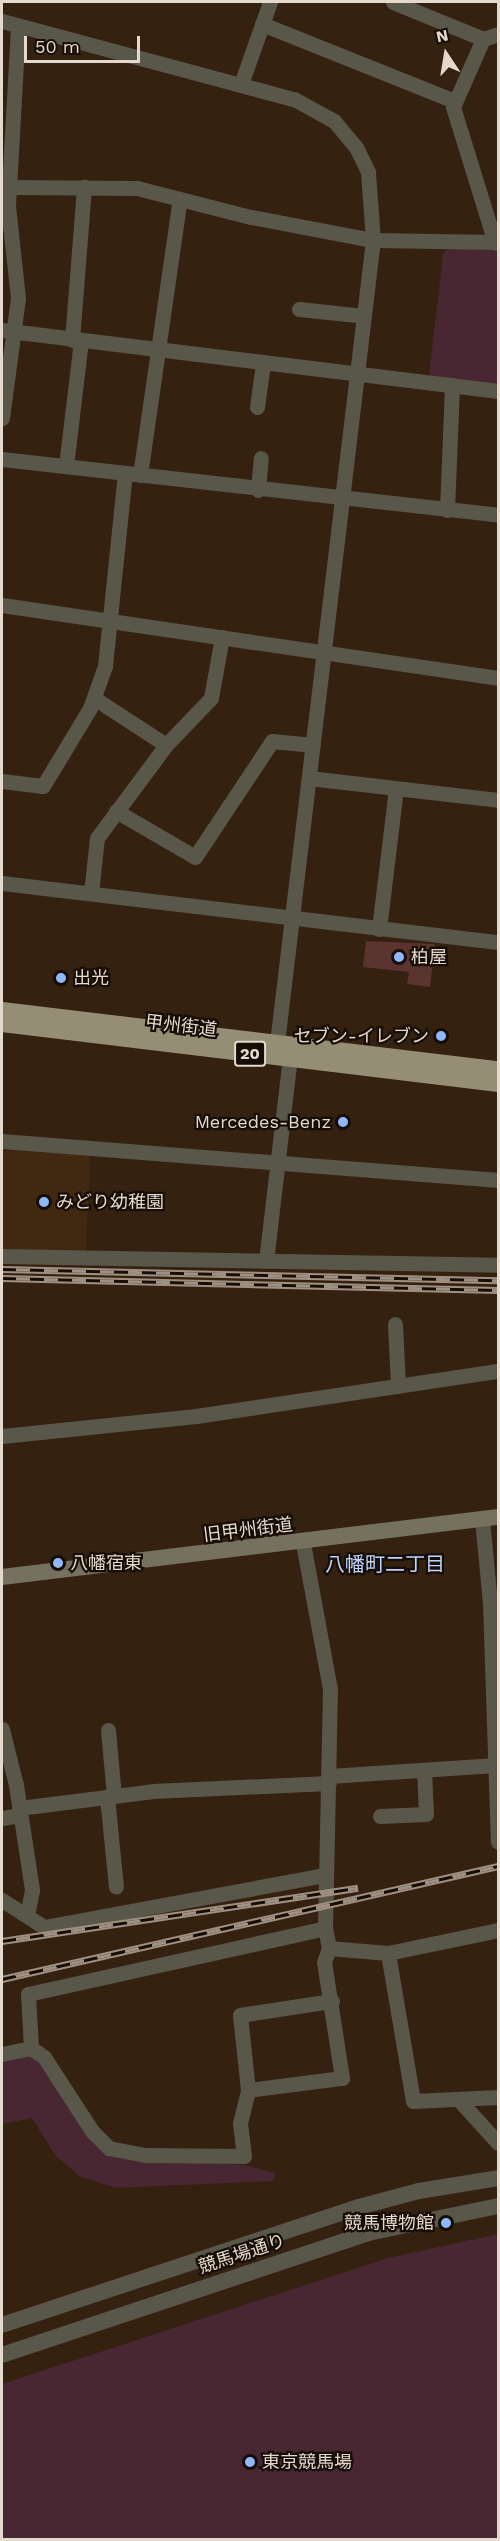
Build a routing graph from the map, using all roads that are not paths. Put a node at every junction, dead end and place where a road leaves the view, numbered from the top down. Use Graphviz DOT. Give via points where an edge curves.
graph roads {
  1 [pos="270,2"];
  2 [pos="393,2"];
  3 [pos="2,21"];
  4 [pos="262,24"];
  5 [pos="18,26"];
  6 [pos="498,34"];
  7 [pos="483,39"];
  8 [pos="241,84"];
  9 [pos="455,101"];
  10 [pos="84,186"];
  11 [pos="9,187"];
  12 [pos="180,199"];
  13 [pos="6,223"];
  14 [pos="373,240"];
  15 [pos="497,242"];
  16 [pos="299,309"];
  17 [pos="364,316"];
  18 [pos="8,331"];
  19 [pos="77,340"];
  20 [pos="156,350"];
  21 [pos="263,363"];
  22 [pos="357,374"];
  23 [pos="452,386"];
  24 [pos="498,391"];
  25 [pos="257,407"];
  26 [pos="2,418"];
  27 [pos="261,458"];
  28 [pos="2,459"];
  29 [pos="66,466"];
  30 [pos="132,475"];
  31 [pos="258,490"];
  32 [pos="343,501"];
  33 [pos="447,510"];
  34 [pos="498,515"];
  35 [pos="2,605"];
  36 [pos="109,621"];
  37 [pos="222,637"];
  38 [pos="322,654"];
  39 [pos="498,678"];
  40 [pos="94,698"];
  41 [pos="166,745"];
  42 [pos="313,745"];
  43 [pos="309,778"];
  44 [pos="2,781"];
  45 [pos="396,789"];
  46 [pos="498,800"];
  47 [pos="116,811"];
  48 [pos="2,883"];
  49 [pos="91,893"];
  50 [pos="292,918"];
  51 [pos="379,929"];
  52 [pos="498,942"];
  53 [pos="2,1010"];
  54 [pos="2,1024"];
  55 [pos="287,1049"];
  56 [pos="498,1069"];
  57 [pos="498,1084"];
  58 [pos="2,1142"];
  59 [pos="278,1163"];
  60 [pos="498,1180"];
  61 [pos="2,1256"];
  62 [pos="266,1261"];
  63 [pos="498,1265"];
  64 [pos="395,1324"];
  65 [pos="498,1371"];
  66 [pos="398,1386"];
  67 [pos="2,1436"];
  68 [pos="490,1518"];
  69 [pos="303,1543"];
  70 [pos="2,1577"];
  71 [pos="2,1729"];
  72 [pos="108,1730"];
  73 [pos="496,1765"];
  74 [pos="424,1770"];
  75 [pos="329,1779"];
  76 [pos="111,1796"];
  77 [pos="19,1811"];
  78 [pos="380,1816"];
  79 [pos="2,1818"];
  80 [pos="498,1842"];
  81 [pos="325,1875"];
  82 [pos="116,1887"];
  83 [pos="2,1900"];
  84 [pos="27,1916"];
  85 [pos="325,1928"];
  86 [pos="498,1930"];
  87 [pos="329,1948"];
  88 [pos="388,1953"];
  89 [pos="332,2001"];
  90 [pos="31,2048"];
  91 [pos="2,2054"];
  92 [pos="248,2090"];
  93 [pos="498,2097"];
  94 [pos="459,2100"];
  95 [pos="498,2143"];
  96 [pos="498,2178"];
  97 [pos="498,2206"];
  98 [pos="60,2306"];
  99 [pos="2,2325"];
  100 [pos="68,2332"];
  101 [pos="2,2355"];
  1 -- 4 [label="street"];
  2 -- 7 [label="street"];
  3 -- 5 [label="street"];
  4 -- 8 [label="street"];
  4 -- 9 [label="street"];
  5 -- 8 [label="street"];
  5 -- 11 [label="street"];
  6 -- 7 [label="street"];
  7 -- 9 [label="street"];
  8 -- 14 [label="street" via="313,106 348,137 371,185"];
  9 -- 15 [label="street" via="453,107"];
  10 -- 11 [label="street"];
  10 -- 12 [label="street" via="137,188"];
  10 -- 19 [label="street"];
  11 -- 13 [label="street"];
  12 -- 14 [label="street"];
  12 -- 20 [label="street"];
  13 -- 18 [label="street" via="18,298"];
  14 -- 15 [label="street"];
  14 -- 17 [label="street"];
  16 -- 17 [label="street"];
  17 -- 22 [label="street"];
  18 -- 19 [label="street"];
  18 -- 26 [label="street"];
  19 -- 20 [label="street"];
  19 -- 29 [label="street"];
  20 -- 21 [label="street"];
  20 -- 30 [label="street"];
  21 -- 22 [label="street"];
  21 -- 25 [label="street"];
  22 -- 23 [label="street"];
  22 -- 32 [label="street"];
  23 -- 24 [label="street"];
  23 -- 33 [label="street"];
  27 -- 31 [label="street"];
  28 -- 29 [label="street"];
  29 -- 30 [label="street"];
  30 -- 31 [label="street"];
  30 -- 36 [label="street"];
  31 -- 32 [label="street"];
  32 -- 33 [label="street"];
  32 -- 38 [label="street"];
  33 -- 34 [label="street"];
  35 -- 36 [label="street"];
  36 -- 37 [label="street"];
  36 -- 40 [label="street" via="105,666"];
  37 -- 38 [label="street"];
  37 -- 41 [label="street" via="211,698"];
  38 -- 39 [label="street"];
  38 -- 42 [label="street"];
  40 -- 41 [label="street"];
  40 -- 44 [label="street" via="43,786"];
  41 -- 47 [label="street"];
  42 -- 43 [label="street"];
  42 -- 47 [label="street" via="272,741 195,857"];
  43 -- 45 [label="street"];
  43 -- 50 [label="street"];
  45 -- 46 [label="street"];
  45 -- 51 [label="street"];
  47 -- 49 [label="street" via="97,838"];
  48 -- 49 [label="street"];
  49 -- 50 [label="street"];
  50 -- 51 [label="street"];
  50 -- 55 [label="street"];
  51 -- 52 [label="street"];
  53 -- 55 [label="highway, 甲州街道 / 20"];
  54 -- 55 [label="highway, 甲州街道 / 20"];
  55 -- 56 [label="highway, 甲州街道 / 20"];
  55 -- 57 [label="highway, 甲州街道 / 20"];
  55 -- 59 [label="street"];
  58 -- 59 [label="street"];
  59 -- 60 [label="street"];
  59 -- 62 [label="street"];
  61 -- 62 [label="street"];
  62 -- 63 [label="street"];
  64 -- 66 [label="street"];
  65 -- 66 [label="street"];
  66 -- 67 [label="street" via="196,1416"];
  68 -- 69 [label="main road, 旧甲州街道"];
  68 -- 73 [label="street"];
  69 -- 70 [label="main road, 旧甲州街道"];
  69 -- 75 [label="street" via="330,1689"];
  71 -- 77 [label="street"];
  72 -- 76 [label="street"];
  73 -- 74 [label="street"];
  73 -- 80 [label="street"];
  74 -- 75 [label="street"];
  74 -- 78 [label="street" via="426,1814"];
  75 -- 76 [label="street"];
  75 -- 81 [label="street"];
  76 -- 77 [label="street"];
  76 -- 82 [label="street"];
  77 -- 79 [label="street"];
  77 -- 84 [label="street" via="32,1890"];
  81 -- 84 [label="street" via="44,1927"];
  81 -- 85 [label="street"];
  83 -- 84 [label="street"];
  85 -- 87 [label="street"];
  85 -- 90 [label="street" via="28,1994"];
  86 -- 88 [label="street"];
  87 -- 88 [label="street"];
  87 -- 89 [label="street" via="324,1962"];
  88 -- 94 [label="street" via="412,2101"];
  89 -- 92 [label="street" via="240,2015"];
  89 -- 92 [label="street" via="342,2078"];
  90 -- 91 [label="street"];
  90 -- 92 [label="street" via="44,2057 99,2140 124,2152 244,2156 240,2123"];
  93 -- 94 [label="street"];
  94 -- 95 [label="street"];
  96 -- 98 [label="street, 競馬場通り" via="419,2191 359,2207"];
  97 -- 100 [label="street, 競馬場通り" via="368,2233"];
  98 -- 99 [label="street, 競馬場通り"];
  98 -- 100 [label="street"];
  100 -- 101 [label="street, 競馬場通り"];
}
